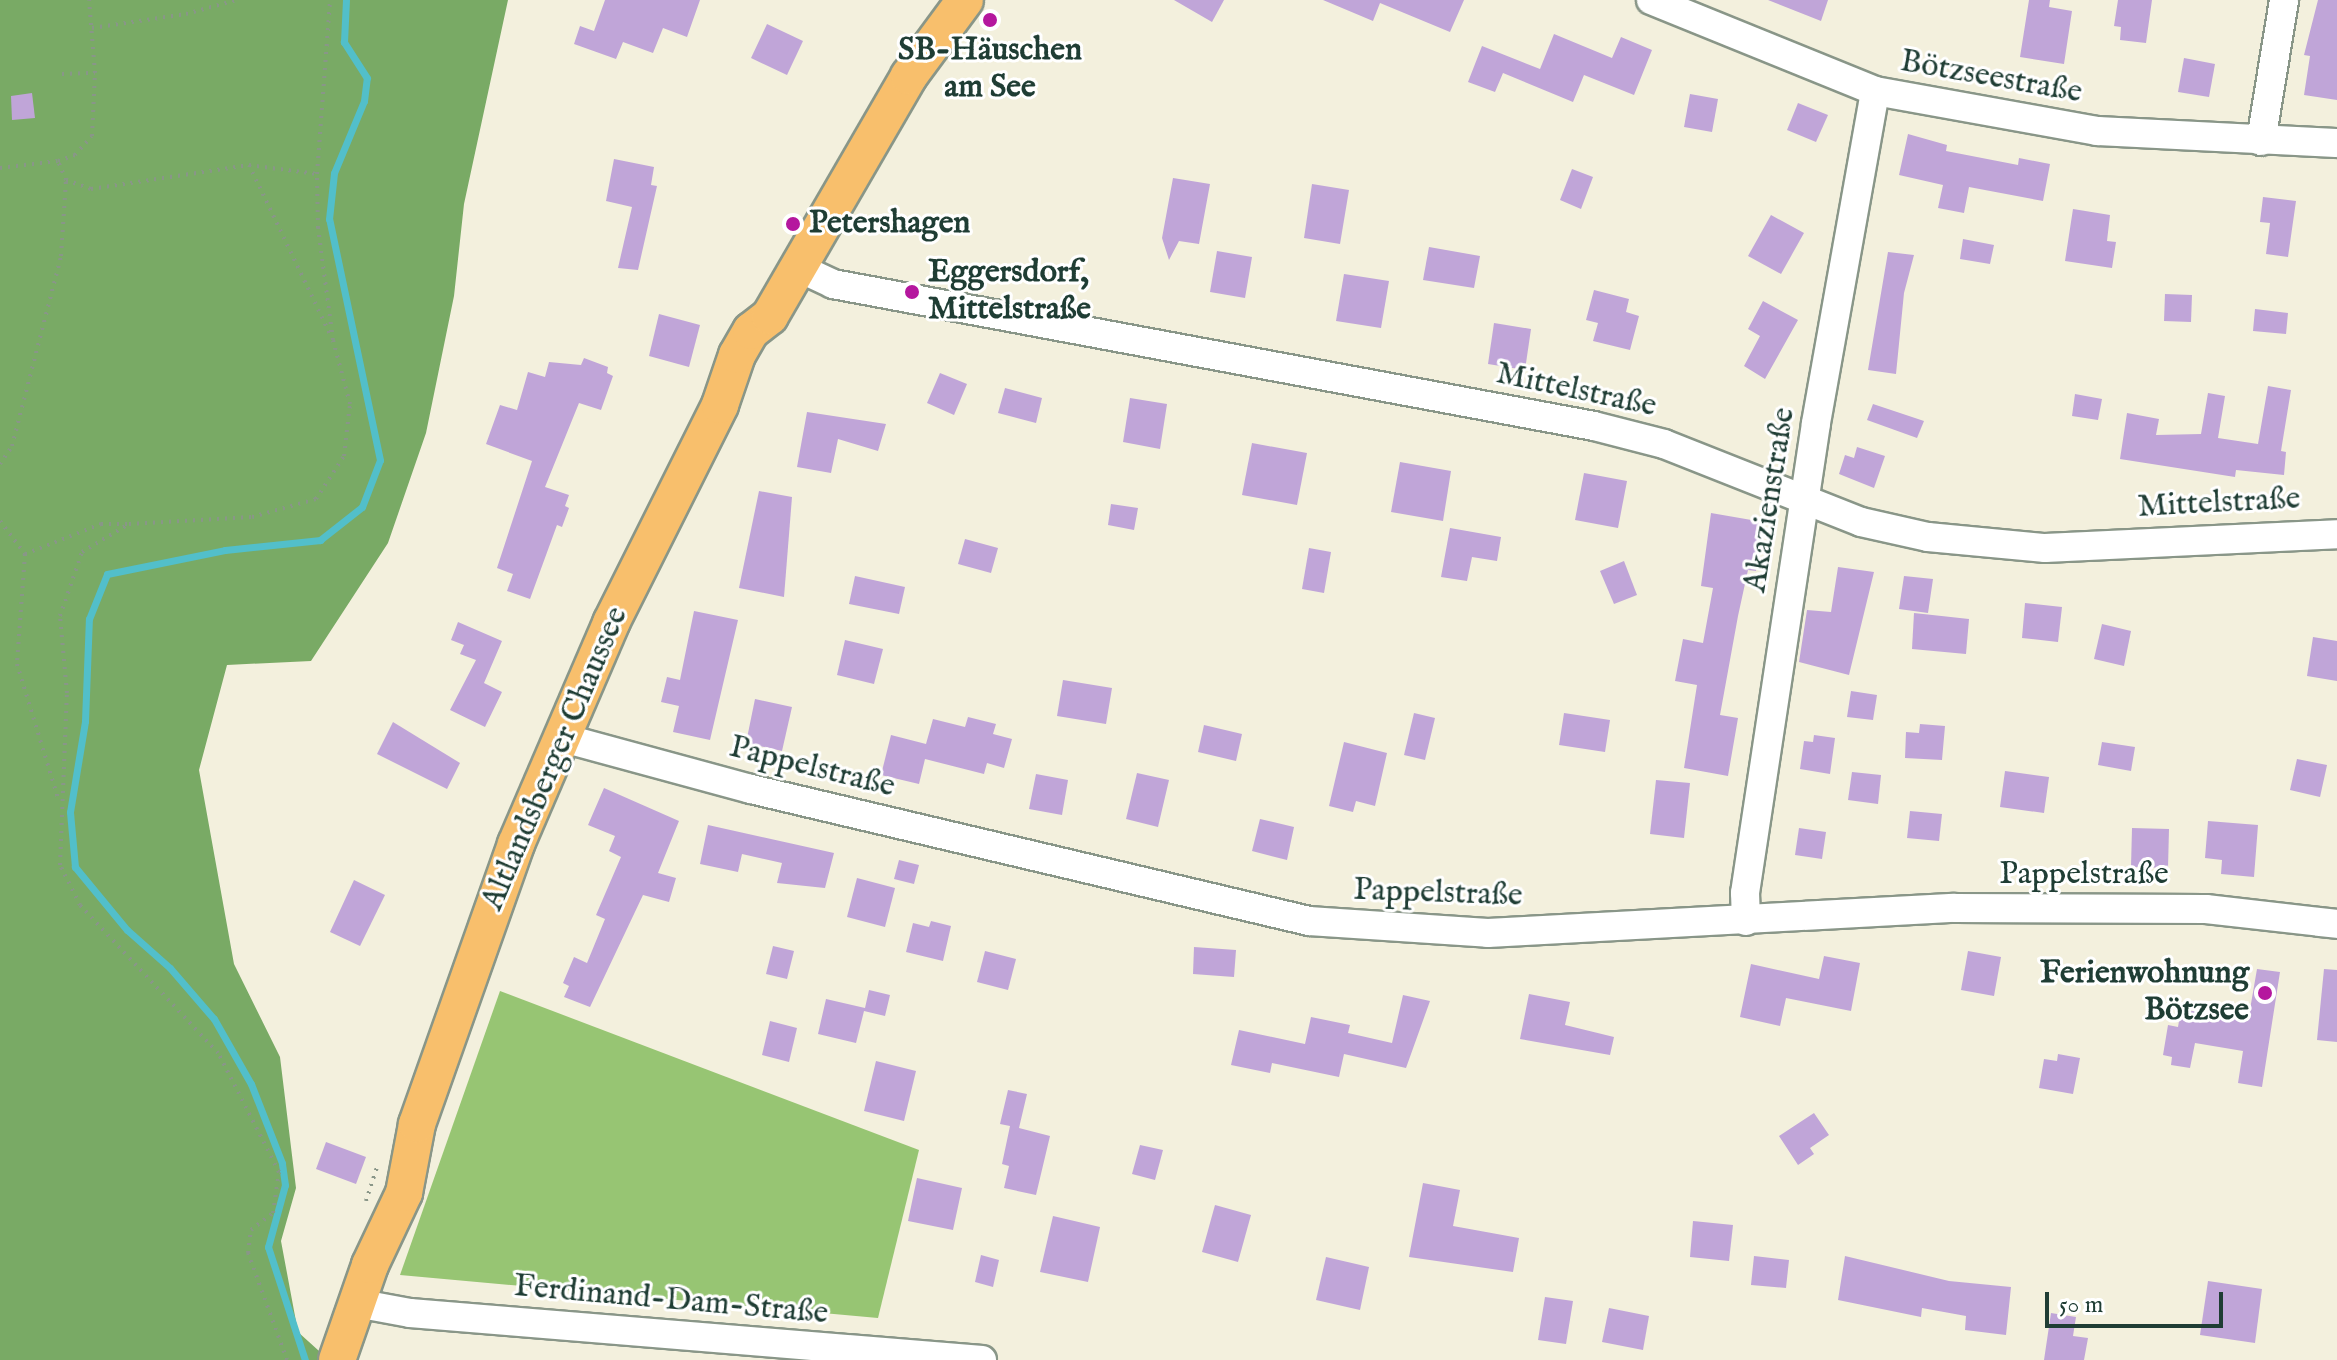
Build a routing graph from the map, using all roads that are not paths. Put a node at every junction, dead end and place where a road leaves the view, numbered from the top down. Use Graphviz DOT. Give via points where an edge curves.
graph roads {
  1 [pos="941,0"];
  2 [pos="965,0"];
  3 [pos="1651,0"];
  4 [pos="2284,0"];
  5 [pos="909,76"];
  6 [pos="1875,91"];
  7 [pos="2261,141"];
  8 [pos="2337,143"];
  9 [pos="797,267"];
  10 [pos="1805,501"];
  11 [pos="2337,534"];
  12 [pos="559,737"];
  13 [pos="1746,921"];
  14 [pos="2337,924"];
  15 [pos="356,1303"];
  16 [pos="337,1359"];
  17 [pos="982,1360"];
  1 -- 5 [label="main road, Altlandsberger Chaussee"];
  2 -- 5 [label="main road, Altlandsberger Chaussee"];
  3 -- 6 [label="street, Bötzseestraße"];
  4 -- 7 [label="street"];
  5 -- 9 [label="main road, Altlandsberger Chaussee"];
  6 -- 7 [label="street, Bötzseestraße" via="2097,131"];
  6 -- 10 [label="street, Akazienstraße"];
  7 -- 8 [label="street, Bötzseestraße"];
  9 -- 10 [label="street, Mittelstraße" via="833,284 1594,426 1664,444"];
  9 -- 12 [label="main road, Altlandsberger Chaussee" via="770,316 755,365 720,405"];
  10 -- 11 [label="street, Mittelstraße" via="1861,522 1978,544 2045,548"];
  10 -- 13 [label="street, Akazienstraße" via="1745,893"];
  12 -- 13 [label="street, Pappelstraße" via="751,789 1309,921 1488,933"];
  12 -- 15 [label="main road, Altlandsberger Chaussee" via="417,1124 404,1193"];
  13 -- 14 [label="street, Pappelstraße" via="1954,908 2206,909"];
  15 -- 16 [label="main road, Altlandsberger Chaussee"];
  15 -- 17 [label="street, Ferdinand-Dam-Straße" via="410,1313"];
}
